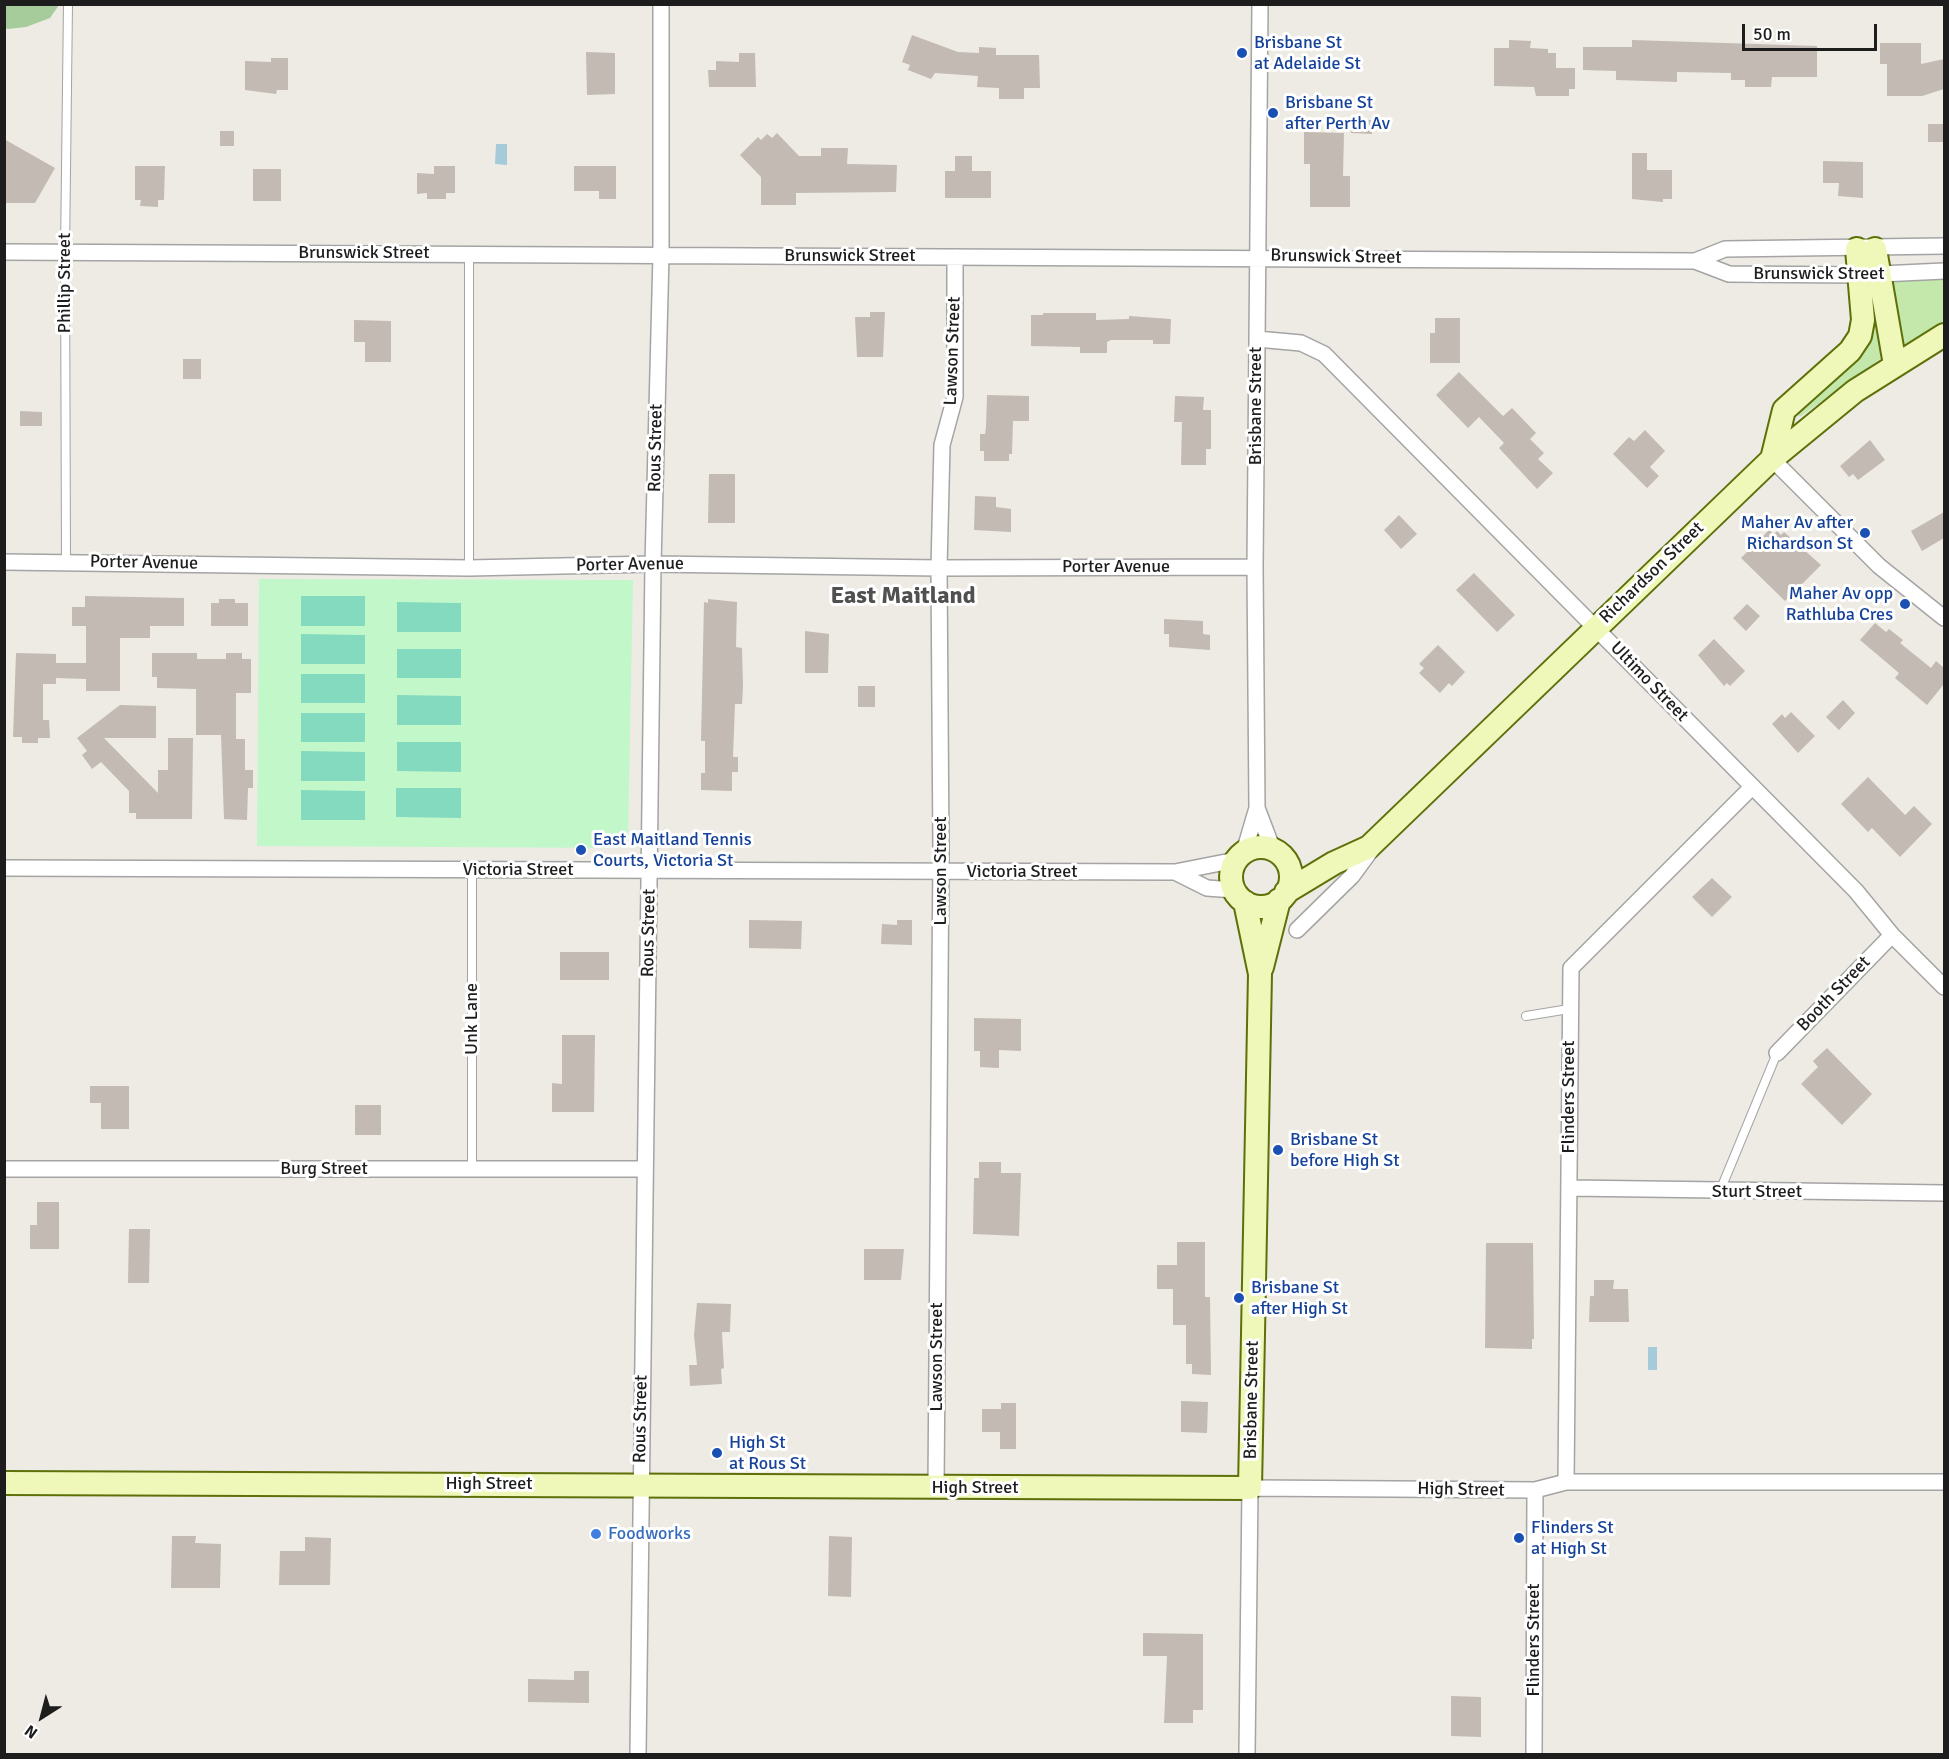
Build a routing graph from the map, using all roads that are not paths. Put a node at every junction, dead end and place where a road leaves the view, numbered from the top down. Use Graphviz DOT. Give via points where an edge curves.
graph roads {
  1 [pos="68,4"];
  2 [pos="661,4"];
  3 [pos="1260,4"];
  4 [pos="1944,246"];
  5 [pos="1866,249"];
  6 [pos="4,252"];
  7 [pos="64,252"];
  8 [pos="469,254"];
  9 [pos="661,255"];
  10 [pos="955,257"];
  11 [pos="1259,257"];
  12 [pos="1695,261"];
  13 [pos="1944,271"];
  14 [pos="1869,275"];
  15 [pos="1944,335"];
  16 [pos="1257,339"];
  17 [pos="1894,365"];
  18 [pos="1772,459"];
  19 [pos="4,562"];
  20 [pos="66,562"];
  21 [pos="653,564"];
  22 [pos="1256,567"];
  23 [pos="469,568"];
  24 [pos="939,568"];
  25 [pos="1944,618"];
  26 [pos="1595,627"];
  27 [pos="1752,787"];
  28 [pos="1257,808"];
  29 [pos="1381,836"];
  30 [pos="1279,853"];
  31 [pos="1240,856"];
  32 [pos="1334,863"];
  33 [pos="4,868"];
  34 [pos="472,869"];
  35 [pos="650,870"];
  36 [pos="941,872"];
  37 [pos="1175,872"];
  38 [pos="1240,896"];
  39 [pos="1283,896"];
  40 [pos="1297,930"];
  41 [pos="1892,935"];
  42 [pos="1260,975"];
  43 [pos="1944,987"];
  44 [pos="1569,1009"];
  45 [pos="1526,1016"];
  46 [pos="1777,1053"];
  47 [pos="472,1168"];
  48 [pos="4,1169"];
  49 [pos="644,1169"];
  50 [pos="1569,1188"];
  51 [pos="1720,1192"];
  52 [pos="1944,1193"];
  53 [pos="1566,1482"];
  54 [pos="1944,1482"];
  55 [pos="4,1483"];
  56 [pos="640,1485"];
  57 [pos="936,1488"];
  58 [pos="1250,1488"];
  59 [pos="1535,1490"];
  60 [pos="638,1755"];
  61 [pos="1247,1755"];
  62 [pos="1534,1755"];
  1 -- 7 [label="lane, Phillip Street"];
  2 -- 9 [label="street, Rous Street"];
  3 -- 11 [label="street, Brisbane Street"];
  4 -- 5 [label="street, Brunswick Street"];
  5 -- 12 [label="street, Brunswick Street" via="1725,249"];
  5 -- 14 [label="main road"];
  6 -- 7 [label="street, Brunswick Street"];
  7 -- 8 [label="street, Brunswick Street"];
  7 -- 20 [label="lane, Phillip Street"];
  8 -- 9 [label="street, Brunswick Street"];
  8 -- 23 [label="lane"];
  9 -- 10 [label="street, Brunswick Street"];
  9 -- 21 [label="street, Rous Street"];
  10 -- 11 [label="street, Brunswick Street"];
  10 -- 24 [label="street, Lawson Street" via="955,397 942,446"];
  11 -- 12 [label="street, Brunswick Street"];
  11 -- 16 [label="street, Brisbane Street"];
  12 -- 14 [label="street, Brunswick Street" via="1729,274"];
  13 -- 14 [label="street, Brunswick Street"];
  14 -- 17 [label="main road"];
  14 -- 18 [label="main road" via="1860,336 1850,351 1784,410"];
  15 -- 17 [label="main road, Richardson Street"];
  16 -- 22 [label="street, Brisbane Street"];
  16 -- 26 [label="street, Ultimo Street" via="1301,343 1324,354"];
  17 -- 18 [label="main road, Richardson Street"];
  18 -- 25 [label="street" via="1879,566"];
  18 -- 26 [label="main road, Richardson Street"];
  19 -- 20 [label="street, Porter Avenue"];
  20 -- 23 [label="street, Porter Avenue"];
  21 -- 23 [label="street, Porter Avenue"];
  21 -- 24 [label="street, Porter Avenue"];
  21 -- 35 [label="street, Rous Street"];
  22 -- 24 [label="street, Porter Avenue"];
  22 -- 28 [label="street, Brisbane Street"];
  24 -- 36 [label="street, Lawson Street"];
  26 -- 27 [label="street, Ultimo Street"];
  26 -- 29 [label="main road, Richardson Street"];
  27 -- 41 [label="street, Ultimo Street" via="1856,891"];
  27 -- 44 [label="street, Flinders Street" via="1570,968"];
  28 -- 30 [label="street, Brisbane Street"];
  28 -- 31 [label="street, Brisbane Street"];
  29 -- 32 [label="main road, Richardson Street" via="1359,854"];
  29 -- 40 [label="street, Richardson Street" via="1352,876"];
  30 -- 31 [label="main road" via="1264,847"];
  30 -- 32 [label="main road, Richardson Street"];
  30 -- 39 [label="main road" via="1290,874"];
  31 -- 37 [label="street, Victoria Street"];
  31 -- 38 [label="main road" via="1231,875"];
  32 -- 39 [label="main road, Richardson Street"];
  33 -- 34 [label="street, Victoria Street"];
  34 -- 35 [label="street, Victoria Street"];
  34 -- 47 [label="lane, Unk Lane"];
  35 -- 36 [label="street, Victoria Street"];
  35 -- 49 [label="street, Rous Street"];
  36 -- 37 [label="street, Victoria Street"];
  36 -- 57 [label="street, Lawson Street"];
  37 -- 38 [label="street, Victoria Street" via="1207,888"];
  38 -- 39 [label="main road" via="1262,906"];
  38 -- 42 [label="main road, Brisbane Street"];
  39 -- 42 [label="main road, Brisbane Street"];
  41 -- 43 [label="street, Ultimo Street"];
  41 -- 46 [label="street, Booth Street"];
  42 -- 58 [label="main road, Brisbane Street"];
  44 -- 45 [label="lane"];
  44 -- 50 [label="street, Flinders Street"];
  46 -- 51 [label="lane"];
  47 -- 48 [label="street, Burg Street"];
  47 -- 49 [label="street, Burg Street"];
  49 -- 56 [label="street, Rous Street"];
  50 -- 51 [label="street, Sturt Street"];
  50 -- 53 [label="street, Flinders Street"];
  51 -- 52 [label="street, Sturt Street"];
  53 -- 54 [label="street, High Street"];
  53 -- 59 [label="street, High Street"];
  55 -- 56 [label="main road, High Street"];
  56 -- 57 [label="main road, High Street"];
  56 -- 60 [label="street, Rous Street"];
  57 -- 58 [label="main road, High Street"];
  58 -- 59 [label="street, High Street"];
  58 -- 61 [label="street, Brisbane Street"];
  59 -- 62 [label="street, Flinders Street"];
}
